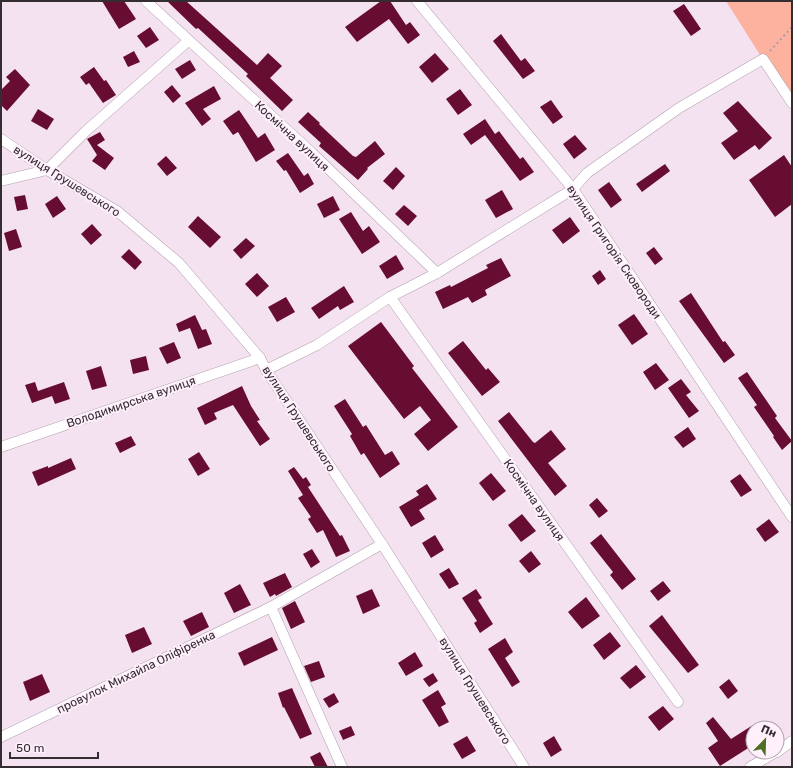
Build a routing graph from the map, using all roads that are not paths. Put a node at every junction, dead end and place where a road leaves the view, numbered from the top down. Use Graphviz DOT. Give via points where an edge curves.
graph roads {
  1 [pos="146,1"];
  2 [pos="417,1"];
  3 [pos="188,41"];
  4 [pos="792,103"];
  5 [pos="1,139"];
  6 [pos="47,170"];
  7 [pos="1,182"];
  8 [pos="573,189"];
  9 [pos="437,273"];
  10 [pos="390,297"];
  11 [pos="260,358"];
  12 [pos="266,370"];
  13 [pos="1,447"];
  14 [pos="792,517"];
  15 [pos="382,544"];
  16 [pos="271,607"];
  17 [pos="678,702"];
  18 [pos="1,737"];
  19 [pos="763,760"];
  20 [pos="342,767"];
  21 [pos="524,767"];
  22 [pos="750,767"];
  1 -- 3 [label="street, Космічна вулиця"];
  2 -- 8 [label="street, вулиця Григорія Сковороди"];
  3 -- 6 [label="street" via="86,131"];
  3 -- 9 [label="street, Космічна вулиця" via="311,152"];
  4 -- 8 [label="street" via="763,59 679,108 588,173"];
  5 -- 6 [label="street, вулиця Грушевського"];
  6 -- 7 [label="street"];
  6 -- 11 [label="street, вулиця Грушевського" via="116,211 179,263"];
  8 -- 9 [label="street"];
  8 -- 14 [label="street, вулиця Григорія Сковороди"];
  9 -- 10 [label="street"];
  10 -- 12 [label="street" via="317,346"];
  10 -- 17 [label="street, Космічна вулиця"];
  11 -- 12 [label="street, вулиця Грушевського"];
  11 -- 13 [label="street, Володимирська вулиця"];
  12 -- 15 [label="street, вулиця Грушевського"];
  15 -- 16 [label="street, провулок Михайла Оліфіренка"];
  15 -- 21 [label="street, вулиця Грушевського"];
  16 -- 18 [label="street, провулок Михайла Оліфіренка"];
  16 -- 20 [label="street"];
  19 -- 22 [label="street"];
}
